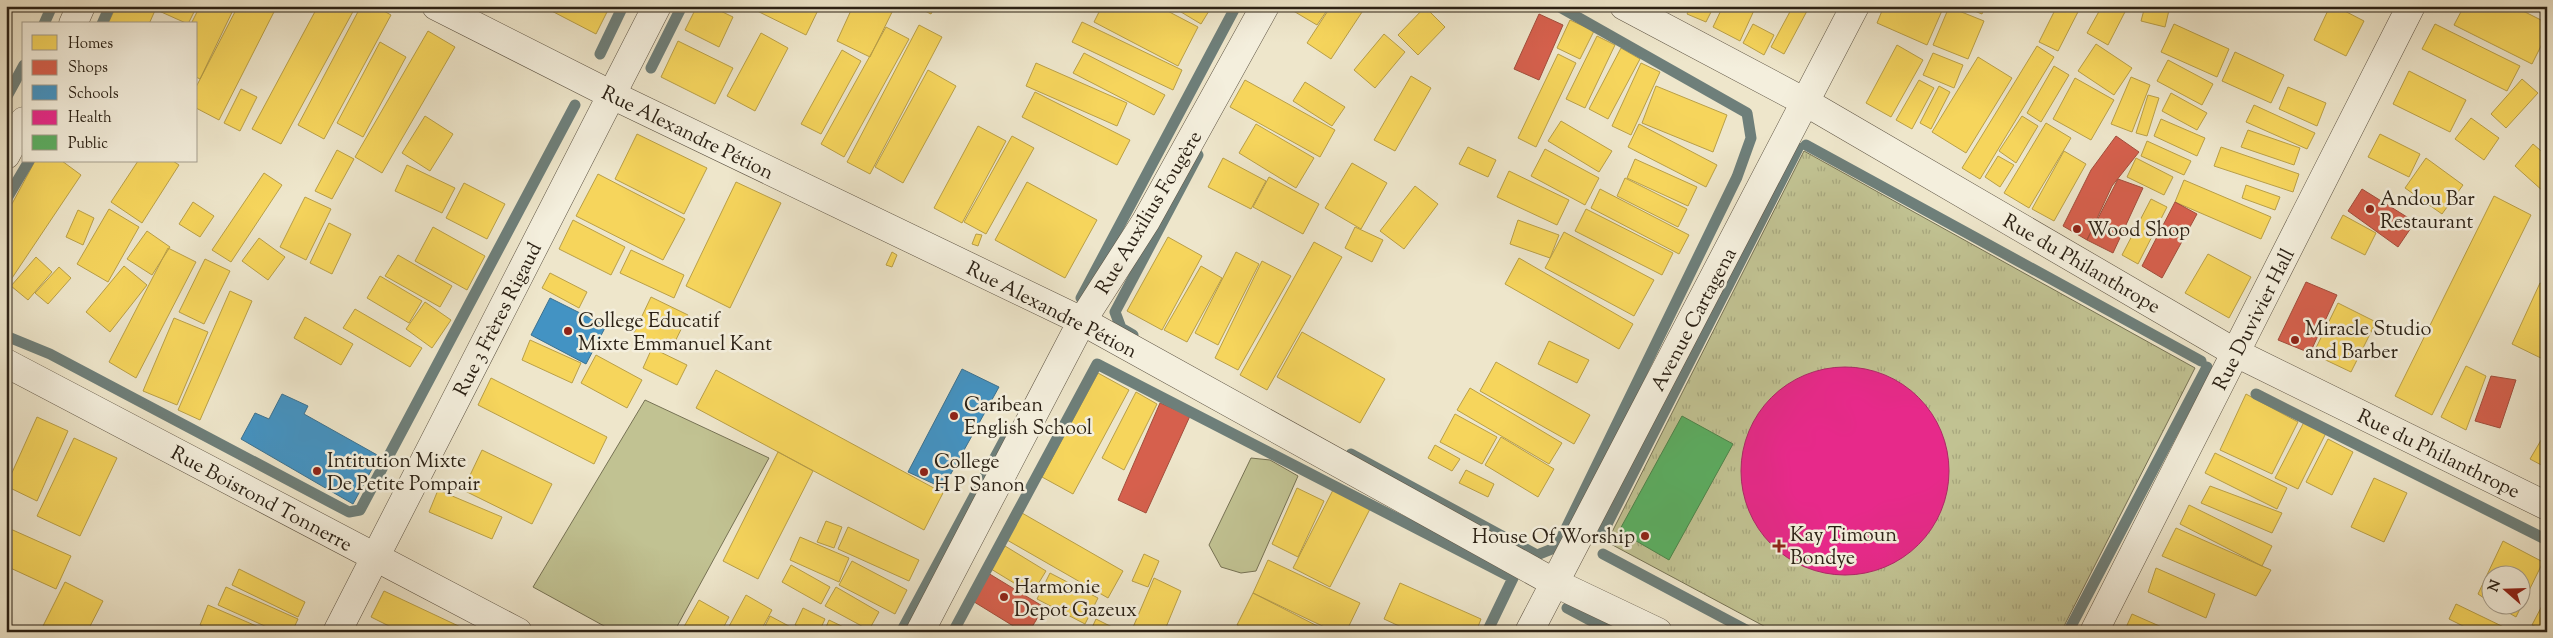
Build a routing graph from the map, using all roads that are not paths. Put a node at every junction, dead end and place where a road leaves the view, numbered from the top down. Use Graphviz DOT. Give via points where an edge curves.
graph roads {
  1 [pos="81,6"];
  2 [pos="436,6"];
  3 [pos="658,6"];
  4 [pos="1265,6"];
  5 [pos="1624,6"];
  6 [pos="1856,6"];
  7 [pos="2411,6"];
  8 [pos="74,22"];
  9 [pos="612,95"];
  10 [pos="1807,103"];
  11 [pos="22,125"];
  12 [pos="6,155"];
  13 [pos="1082,321"];
  14 [pos="2236,353"];
  15 [pos="6,363"];
  16 [pos="2547,506"];
  17 [pos="374,558"];
  18 [pos="1555,583"];
  19 [pos="337,632"];
  20 [pos="518,632"];
  21 [pos="920,632"];
  22 [pos="1529,632"];
  23 [pos="1658,632"];
  24 [pos="2094,632"];
  1 -- 8 [label="street"];
  2 -- 9 [label="street, Rue Alexandre Pétion"];
  3 -- 9 [label="street, Rue 3 Frères Rigaud"];
  4 -- 13 [label="street, Rue Auxilius Fougère" via="1146,221"];
  5 -- 10 [label="street, Rue du Philanthrope"];
  6 -- 10 [label="street, Avenue Cartagena"];
  7 -- 14 [label="street, Rue Duvivier Hall"];
  9 -- 13 [label="street, Rue Alexandre Pétion"];
  9 -- 17 [label="street, Rue 3 Frères Rigaud"];
  10 -- 14 [label="street, Rue du Philanthrope"];
  10 -- 18 [label="street, Avenue Cartagena"];
  11 -- 12 [label="street"];
  13 -- 18 [label="street, Rue Alexandre Pétion"];
  13 -- 21 [label="street, Rue Auxilius Fougère"];
  14 -- 16 [label="street, Rue du Philanthrope"];
  14 -- 24 [label="street, Rue Duvivier Hall"];
  15 -- 17 [label="street, Rue Boisrond Tonnerre"];
  17 -- 19 [label="street, Rue 3 Frères Rigaud"];
  17 -- 20 [label="street, Rue Boisrond Tonnerre"];
  18 -- 22 [label="street, Avenue Cartagena"];
  18 -- 23 [label="street, Rue Alexandre Pétion"];
}
